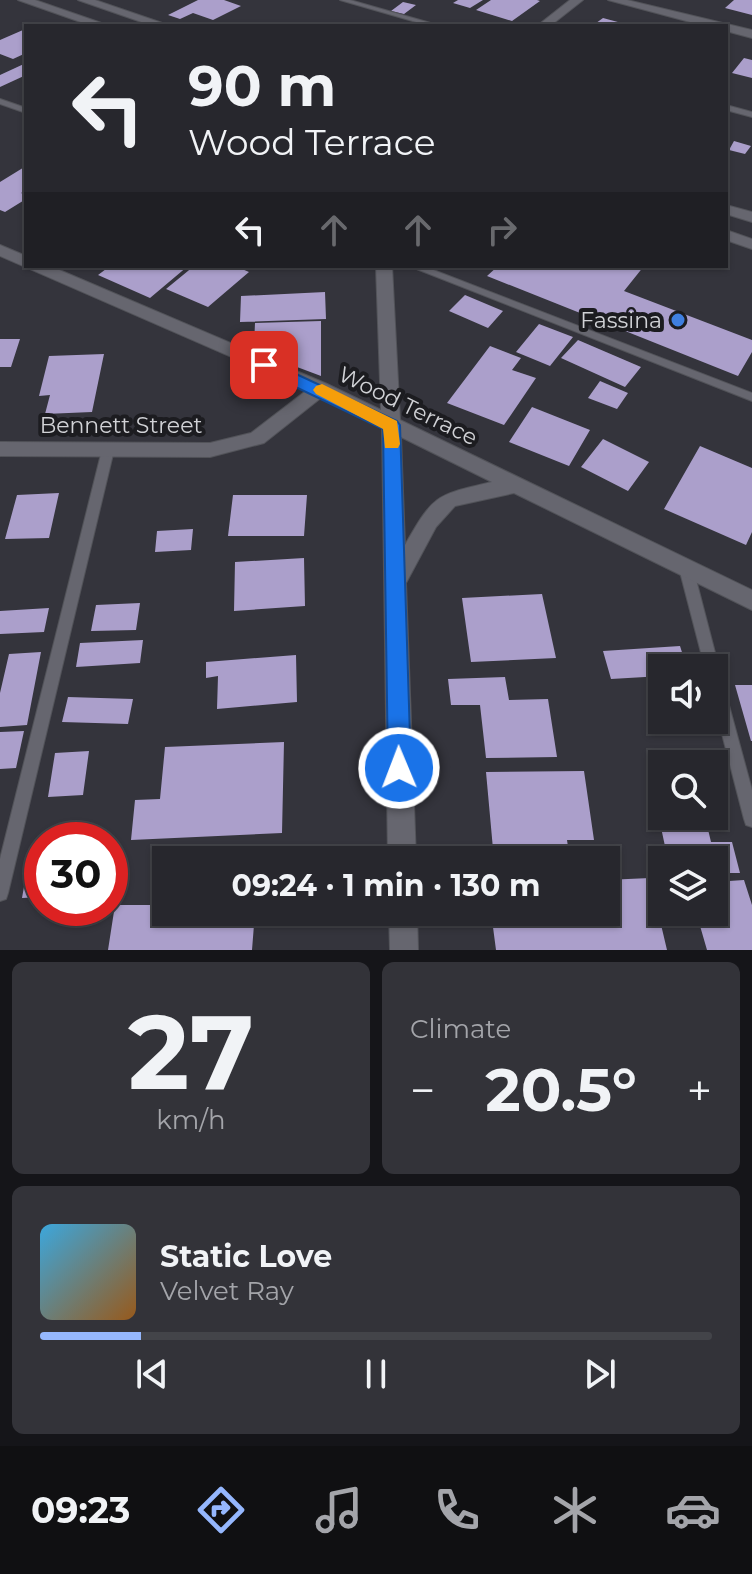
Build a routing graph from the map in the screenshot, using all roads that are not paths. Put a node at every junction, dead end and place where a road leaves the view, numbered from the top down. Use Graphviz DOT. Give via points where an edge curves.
graph roads {
  1 [pos="24,0"];
  2 [pos="84,0"];
  3 [pos="343,0"];
  4 [pos="577,0"];
  5 [pos="614,0"];
  6 [pos="98,24"];
  7 [pos="159,24"];
  8 [pos="431,24"];
  9 [pos="546,24"];
  10 [pos="711,24"];
  11 [pos="728,28"];
  12 [pos="752,34"];
  13 [pos="0,101"];
  14 [pos="728,108"];
  15 [pos="24,110"];
  16 [pos="752,115"];
  17 [pos="728,210"];
  18 [pos="752,217"];
  19 [pos="728,236"];
  20 [pos="752,244"];
  21 [pos="0,250"];
  22 [pos="24,261"];
  23 [pos="41,268"];
  24 [pos="384,268"];
  25 [pos="419,268"];
  26 [pos="321,389"];
  27 [pos="752,397"];
  28 [pos="391,425"];
  29 [pos="0,449"];
  30 [pos="108,450"];
  31 [pos="514,485"];
  32 [pos="686,568"];
  33 [pos="395,583"];
  34 [pos="752,601"];
  35 [pos="708,654"];
  36 [pos="728,729"];
  37 [pos="752,819"];
  38 [pos="402,846"];
  39 [pos="0,893"];
  40 [pos="403,926"];
  41 [pos="404,950"];
  1 -- 6 [label="street"];
  2 -- 7 [label="street"];
  3 -- 8 [label="lane"];
  4 -- 9 [label="street"];
  5 -- 10 [label="street"];
  11 -- 12 [label="street"];
  13 -- 15 [label="lane"];
  14 -- 16 [label="lane"];
  17 -- 18 [label="street"];
  19 -- 20 [label="street"];
  21 -- 22 [label="street"];
  23 -- 26 [label="street, Wood Terrace"];
  24 -- 28 [label="street"];
  25 -- 27 [label="lane"];
  26 -- 28 [label="street, Wood Terrace"];
  26 -- 30 [label="street, Bennett Street" via="257,438 210,450"];
  28 -- 31 [label="street, Wood Terrace"];
  28 -- 33 [label="street"];
  29 -- 30 [label="street, Bennett Street"];
  30 -- 39 [label="lane"];
  31 -- 32 [label="street, Wood Terrace"];
  31 -- 33 [label="street" via="449,500 429,521"];
  32 -- 34 [label="street, Wood Terrace"];
  32 -- 35 [label="lane"];
  33 -- 38 [label="street"];
  36 -- 37 [label="lane"];
  40 -- 41 [label="street"];
}
